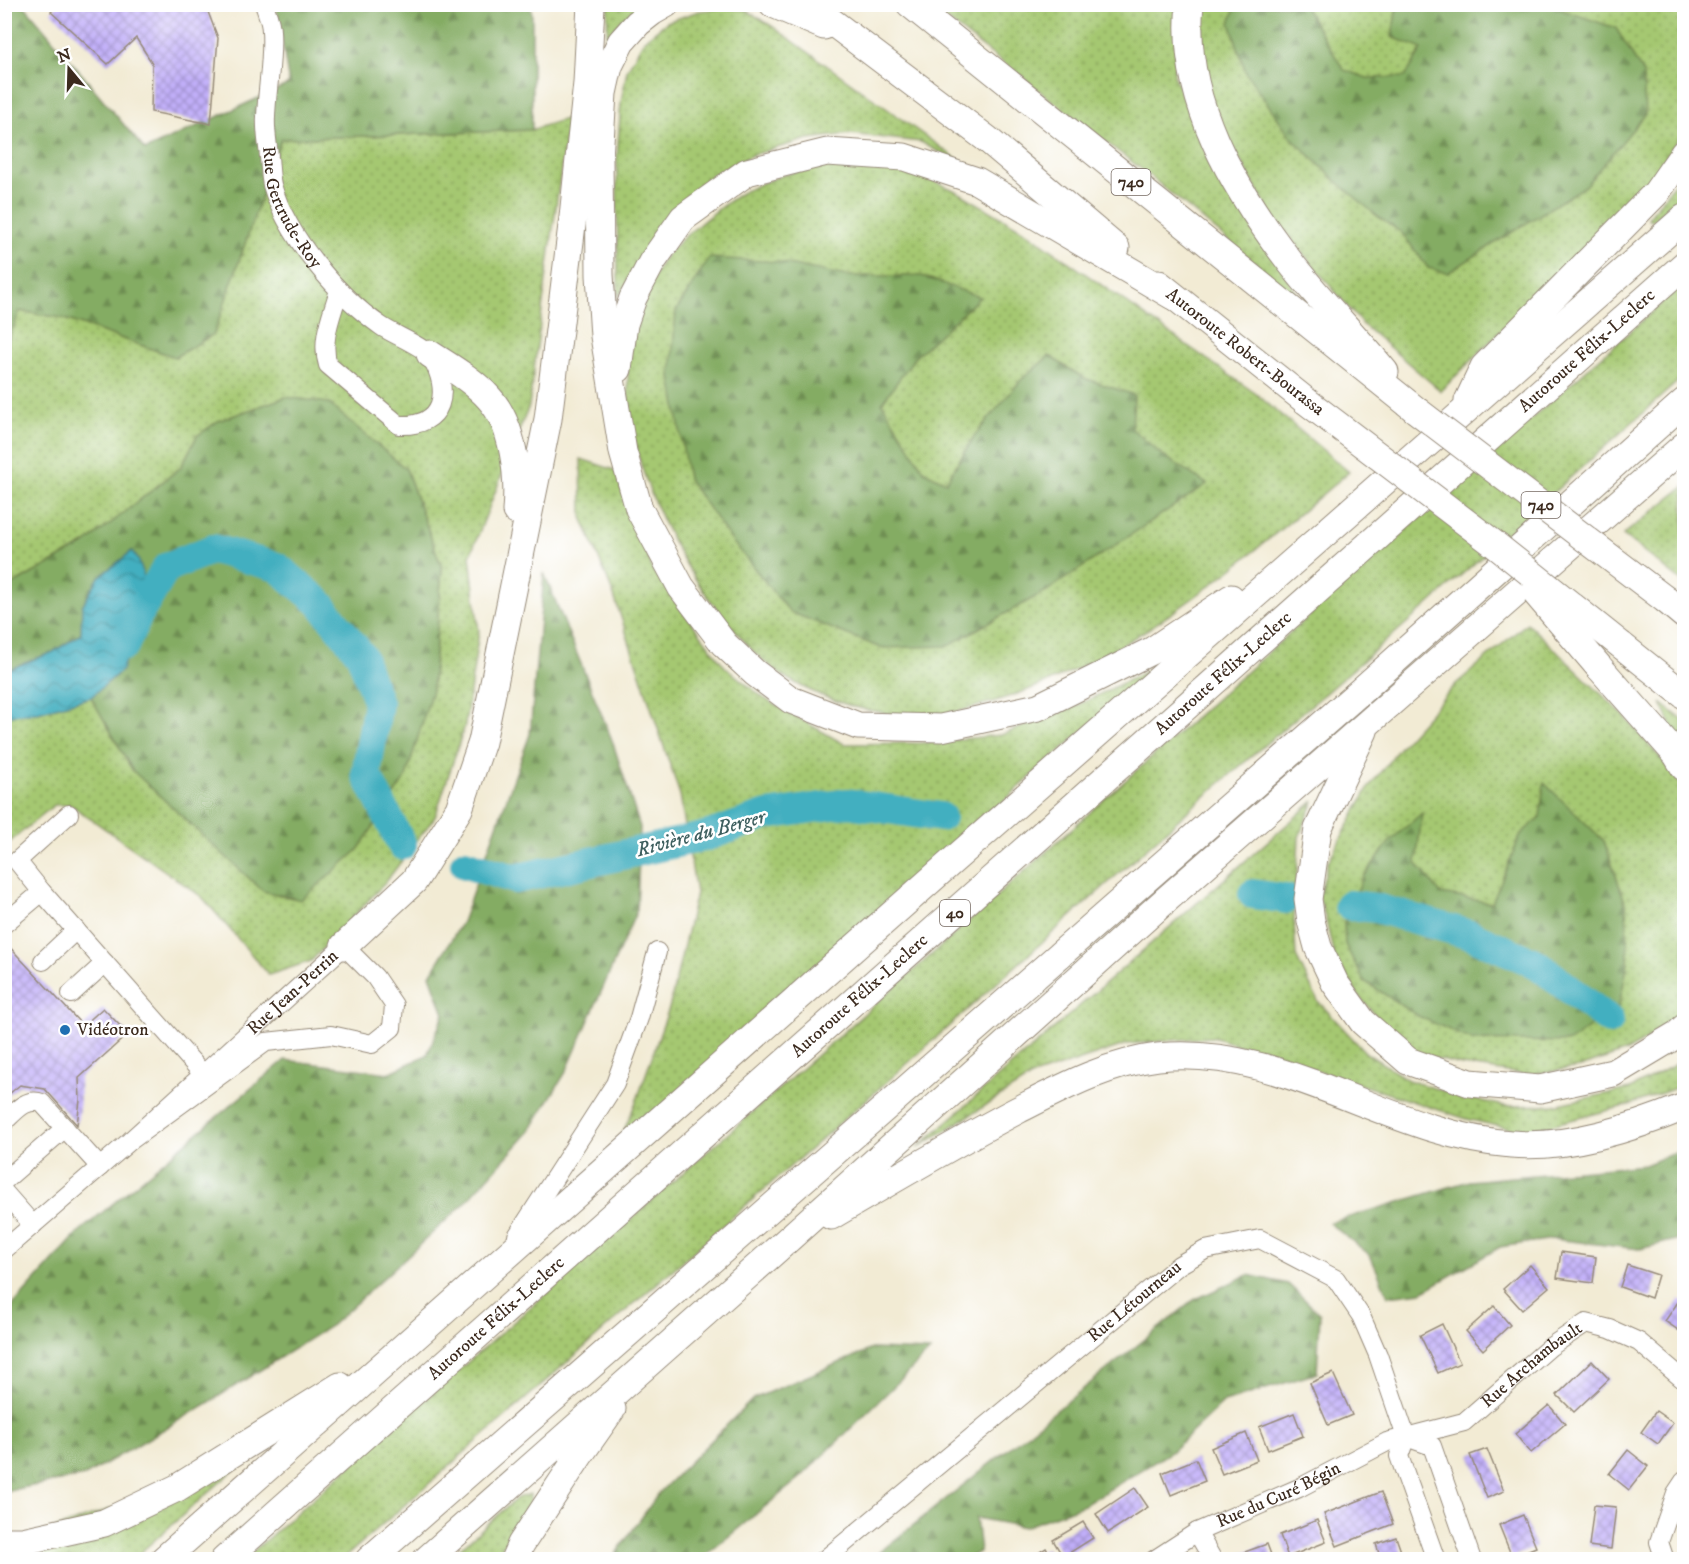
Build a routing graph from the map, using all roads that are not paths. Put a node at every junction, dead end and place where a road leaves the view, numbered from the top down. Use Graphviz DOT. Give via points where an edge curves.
graph roads {
  1 [pos="264,4"];
  2 [pos="591,4"];
  3 [pos="666,4"];
  4 [pos="773,4"];
  5 [pos="808,4"];
  6 [pos="910,4"];
  7 [pos="1190,4"];
  8 [pos="850,37"];
  9 [pos="1684,153"];
  10 [pos="1684,218"];
  11 [pos="1684,265"];
  12 [pos="339,290"];
  13 [pos="1173,296"];
  14 [pos="1358,353"];
  15 [pos="430,354"];
  16 [pos="614,397"];
  17 [pos="1684,402"];
  18 [pos="1463,413"];
  19 [pos="1684,446"];
  20 [pos="1326,533"];
  21 [pos="1493,543"];
  22 [pos="1675,607"];
  23 [pos="503,640"];
  24 [pos="1684,695"];
  25 [pos="1367,723"];
  26 [pos="1684,767"];
  27 [pos="69,814"];
  28 [pos="42,892"];
  29 [pos="4,924"];
  30 [pos="76,930"];
  31 [pos="344,946"];
  32 [pos="657,952"];
  33 [pos="43,961"];
  34 [pos="105,963"];
  35 [pos="72,994"];
  36 [pos="1684,1028"];
  37 [pos="203,1074"];
  38 [pos="1684,1107"];
  39 [pos="4,1122"];
  40 [pos="65,1128"];
  41 [pos="130,1141"];
  42 [pos="100,1167"];
  43 [pos="4,1181"];
  44 [pos="4,1192"];
  45 [pos="33,1225"];
  46 [pos="783,1244"];
  47 [pos="4,1250"];
  48 [pos="498,1264"];
  49 [pos="405,1346"];
  50 [pos="643,1367"];
  51 [pos="1684,1380"];
  52 [pos="1406,1437"];
  53 [pos="1684,1481"];
  54 [pos="1197,1532"];
  55 [pos="4,1541"];
  56 [pos="164,1560"];
  57 [pos="225,1560"];
  58 [pos="369,1560"];
  59 [pos="426,1560"];
  60 [pos="514,1560"];
  61 [pos="824,1560"];
  62 [pos="1154,1560"];
  63 [pos="1213,1560"];
  64 [pos="1436,1560"];
  65 [pos="1472,1560"];
  66 [pos="1665,1560"];
  1 -- 12 [label="street, Rue Gertrude-Roy" via="272,29 266,120 272,184 287,219 311,258"];
  2 -- 23 [label="highway" via="582,139 548,420"];
  3 -- 16 [label="highway" via="638,23 621,42 609,66 603,93 600,275"];
  4 -- 8 [label="highway"];
  5 -- 8 [label="highway, Autoroute Robert-Bourassa"];
  6 -- 14 [label="highway, 740"];
  7 -- 14 [label="highway" via="1193,79 1226,166 1290,263"];
  8 -- 13 [label="highway, Autoroute Robert-Bourassa" via="987,139"];
  9 -- 18 [label="highway" via="1656,193 1484,368"];
  10 -- 18 [label="highway"];
  11 -- 57 [label="highway, Autoroute Félix-Leclerc / 40"];
  12 -- 15 [label="street, Rue Gertrude-Roy" via="381,327"];
  12 -- 15 [label="street" via="325,337 328,365 399,425 427,422 437,411 442,396 441,378"];
  13 -- 16 [label="highway" via="977,181 904,158 827,152 747,172 683,218 651,262 633,298 624,324"];
  13 -- 21 [label="highway, Autoroute Robert-Bourassa, bridge"];
  14 -- 22 [label="highway, 740, bridge" via="1416,410"];
  15 -- 23 [label="highway" via="489,397 502,416 517,470"];
  16 -- 20 [label="highway" via="623,452 639,509 699,611 724,644 791,700 858,726 941,728 1038,707 1153,650"];
  17 -- 58 [label="highway"];
  18 -- 20 [label="highway"];
  19 -- 25 [label="highway"];
  20 -- 48 [label="highway"];
  21 -- 24 [label="highway, Autoroute Robert-Bourassa, bridge"];
  21 -- 26 [label="highway, bridge"];
  23 -- 31 [label="highway" via="482,742 459,809 414,881"];
  25 -- 36 [label="highway" via="1318,829 1308,899 1318,947 1335,984 1363,1022 1408,1061 1470,1083 1540,1089 1613,1073"];
  25 -- 46 [label="highway"];
  27 -- 28 [label="street" via="17,861"];
  28 -- 29 [label="street"];
  28 -- 30 [label="street"];
  30 -- 33 [label="street"];
  30 -- 34 [label="street"];
  31 -- 37 [label="street, Rue Jean-Perrin"];
  31 -- 41 [label="street, Rue Jean-Perrin" via="375,977 394,1005 392,1028 372,1044 330,1035 266,1042"];
  32 -- 48 [label="street" via="615,1084"];
  34 -- 35 [label="street"];
  34 -- 37 [label="street"];
  37 -- 41 [label="street, Rue Jean-Perrin"];
  38 -- 46 [label="highway" via="1564,1143 1512,1144 1464,1137 1252,1064 1193,1056 1119,1064 1055,1091 970,1136"];
  39 -- 40 [label="street" via="34,1100 42,1103"];
  40 -- 42 [label="street"];
  40 -- 43 [label="street"];
  41 -- 42 [label="street, Rue Jean-Perrin"];
  42 -- 45 [label="street, Rue Jean-Perrin"];
  44 -- 45 [label="street"];
  45 -- 47 [label="street, Rue Jean-Perrin"];
  46 -- 50 [label="highway"];
  48 -- 49 [label="highway"];
  49 -- 55 [label="highway" via="177,1488 104,1523 23,1541"];
  49 -- 56 [label="highway"];
  50 -- 59 [label="highway"];
  50 -- 60 [label="highway" via="579,1456"];
  51 -- 52 [label="street, Rue Archambault" via="1639,1342 1586,1323 1550,1347 1464,1422"];
  52 -- 54 [label="street, Rue du Curé Bégin" via="1387,1442 1299,1488"];
  52 -- 61 [label="street, Rue Létourneau" via="1361,1316 1336,1279 1260,1239 1205,1250 1179,1265"];
  52 -- 64 [label="street" via="1399,1456"];
  52 -- 65 [label="street" via="1432,1446"];
  53 -- 66 [label="street" via="1676,1492 1659,1542"];
  54 -- 62 [label="street, Rue du Curé Bégin"];
  54 -- 63 [label="street"];
}
